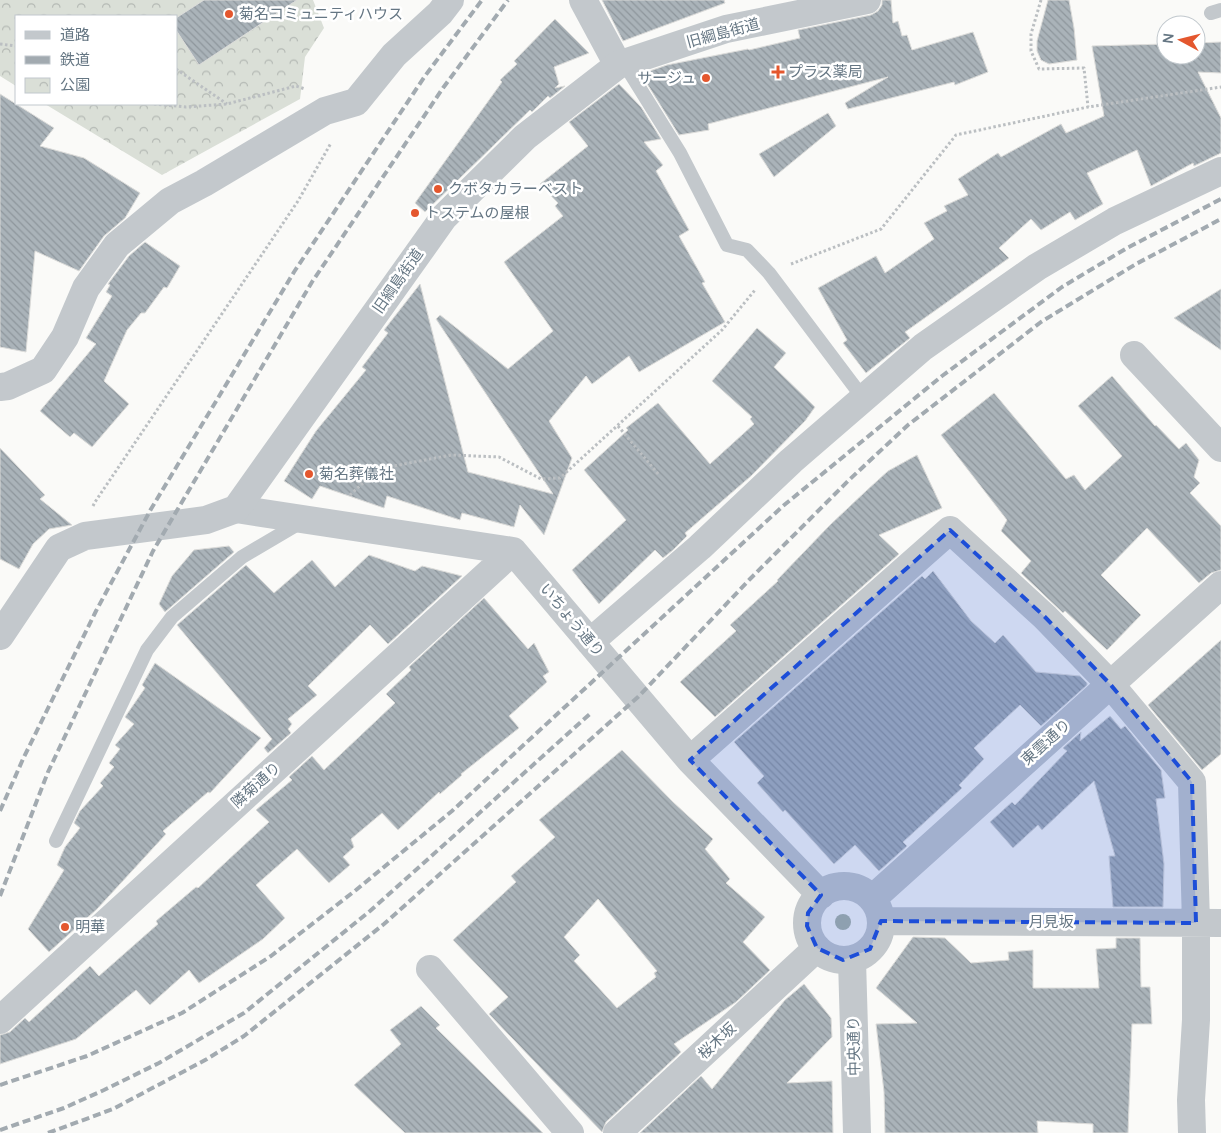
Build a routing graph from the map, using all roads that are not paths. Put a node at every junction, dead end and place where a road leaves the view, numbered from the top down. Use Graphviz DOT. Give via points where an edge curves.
graph roads {
  1 [pos="583,0"];
  2 [pos="867,0"];
  3 [pos="445,6"];
  4 [pos="621,64"];
  5 [pos="1221,171"];
  6 [pos="1134,355"];
  7 [pos="0,387"];
  8 [pos="863,398"];
  9 [pos="1221,448"];
  10 [pos="236,509"];
  11 [pos="306,519"];
  12 [pos="513,551"];
  13 [pos="1221,585"];
  14 [pos="0,636"];
  15 [pos="590,642"];
  16 [pos="1110,684"];
  17 [pos="690,760"];
  18 [pos="56,841"];
  19 [pos="821,895"];
  20 [pos="876,910"];
  21 [pos="1209,923"];
  22 [pos="817,948"];
  23 [pos="852,960"];
  24 [pos="430,969"];
  25 [pos="0,1020"];
  26 [pos="570,1133"];
  27 [pos="617,1133"];
  28 [pos="857,1133"];
  29 [pos="1192,1133"];
  1 -- 4 [label="street"];
  2 -- 4 [label="street, 旧綱島街道" via="726,29"];
  3 -- 7 [label="street" via="394,55 356,102 332,109 170,201 116,245 86,288 65,337 43,370"];
  4 -- 8 [label="lane" via="680,153 727,245 747,250 769,273"];
  4 -- 10 [label="street, 旧綱島街道" via="525,137 444,217"];
  5 -- 8 [label="street" via="1115,221 1037,266 923,347"];
  6 -- 9 [label="street"];
  8 -- 15 [label="street"];
  10 -- 11 [label="street"];
  10 -- 14 [label="street" via="206,520 84,536 59,548"];
  11 -- 12 [label="street"];
  11 -- 18 [label="lane" via="242,557 172,617 147,650"];
  12 -- 15 [label="street, いちょう通り"];
  12 -- 25 [label="street, 隣菊通り"];
  13 -- 16 [label="street, 東雲通り"];
  15 -- 17 [label="street, いちょう通り"];
  16 -- 17 [label="street" via="1045,617 950,530"];
  16 -- 20 [label="street, 東雲通り"];
  16 -- 21 [label="street" via="1192,782"];
  17 -- 19 [label="street, いちょう通り"];
  19 -- 20 [label="street" via="832,888 854,888 864,892"];
  19 -- 22 [label="street" via="808,913 807,926"];
  20 -- 21 [label="street, 月見坂"];
  20 -- 23 [label="street" via="877,941 866,953"];
  21 -- 29 [label="street" via="1196,1020"];
  22 -- 23 [label="street" via="833,959"];
  22 -- 27 [label="street, 桜木坂"];
  23 -- 28 [label="street, 中央通り"];
  24 -- 26 [label="street"];
}
